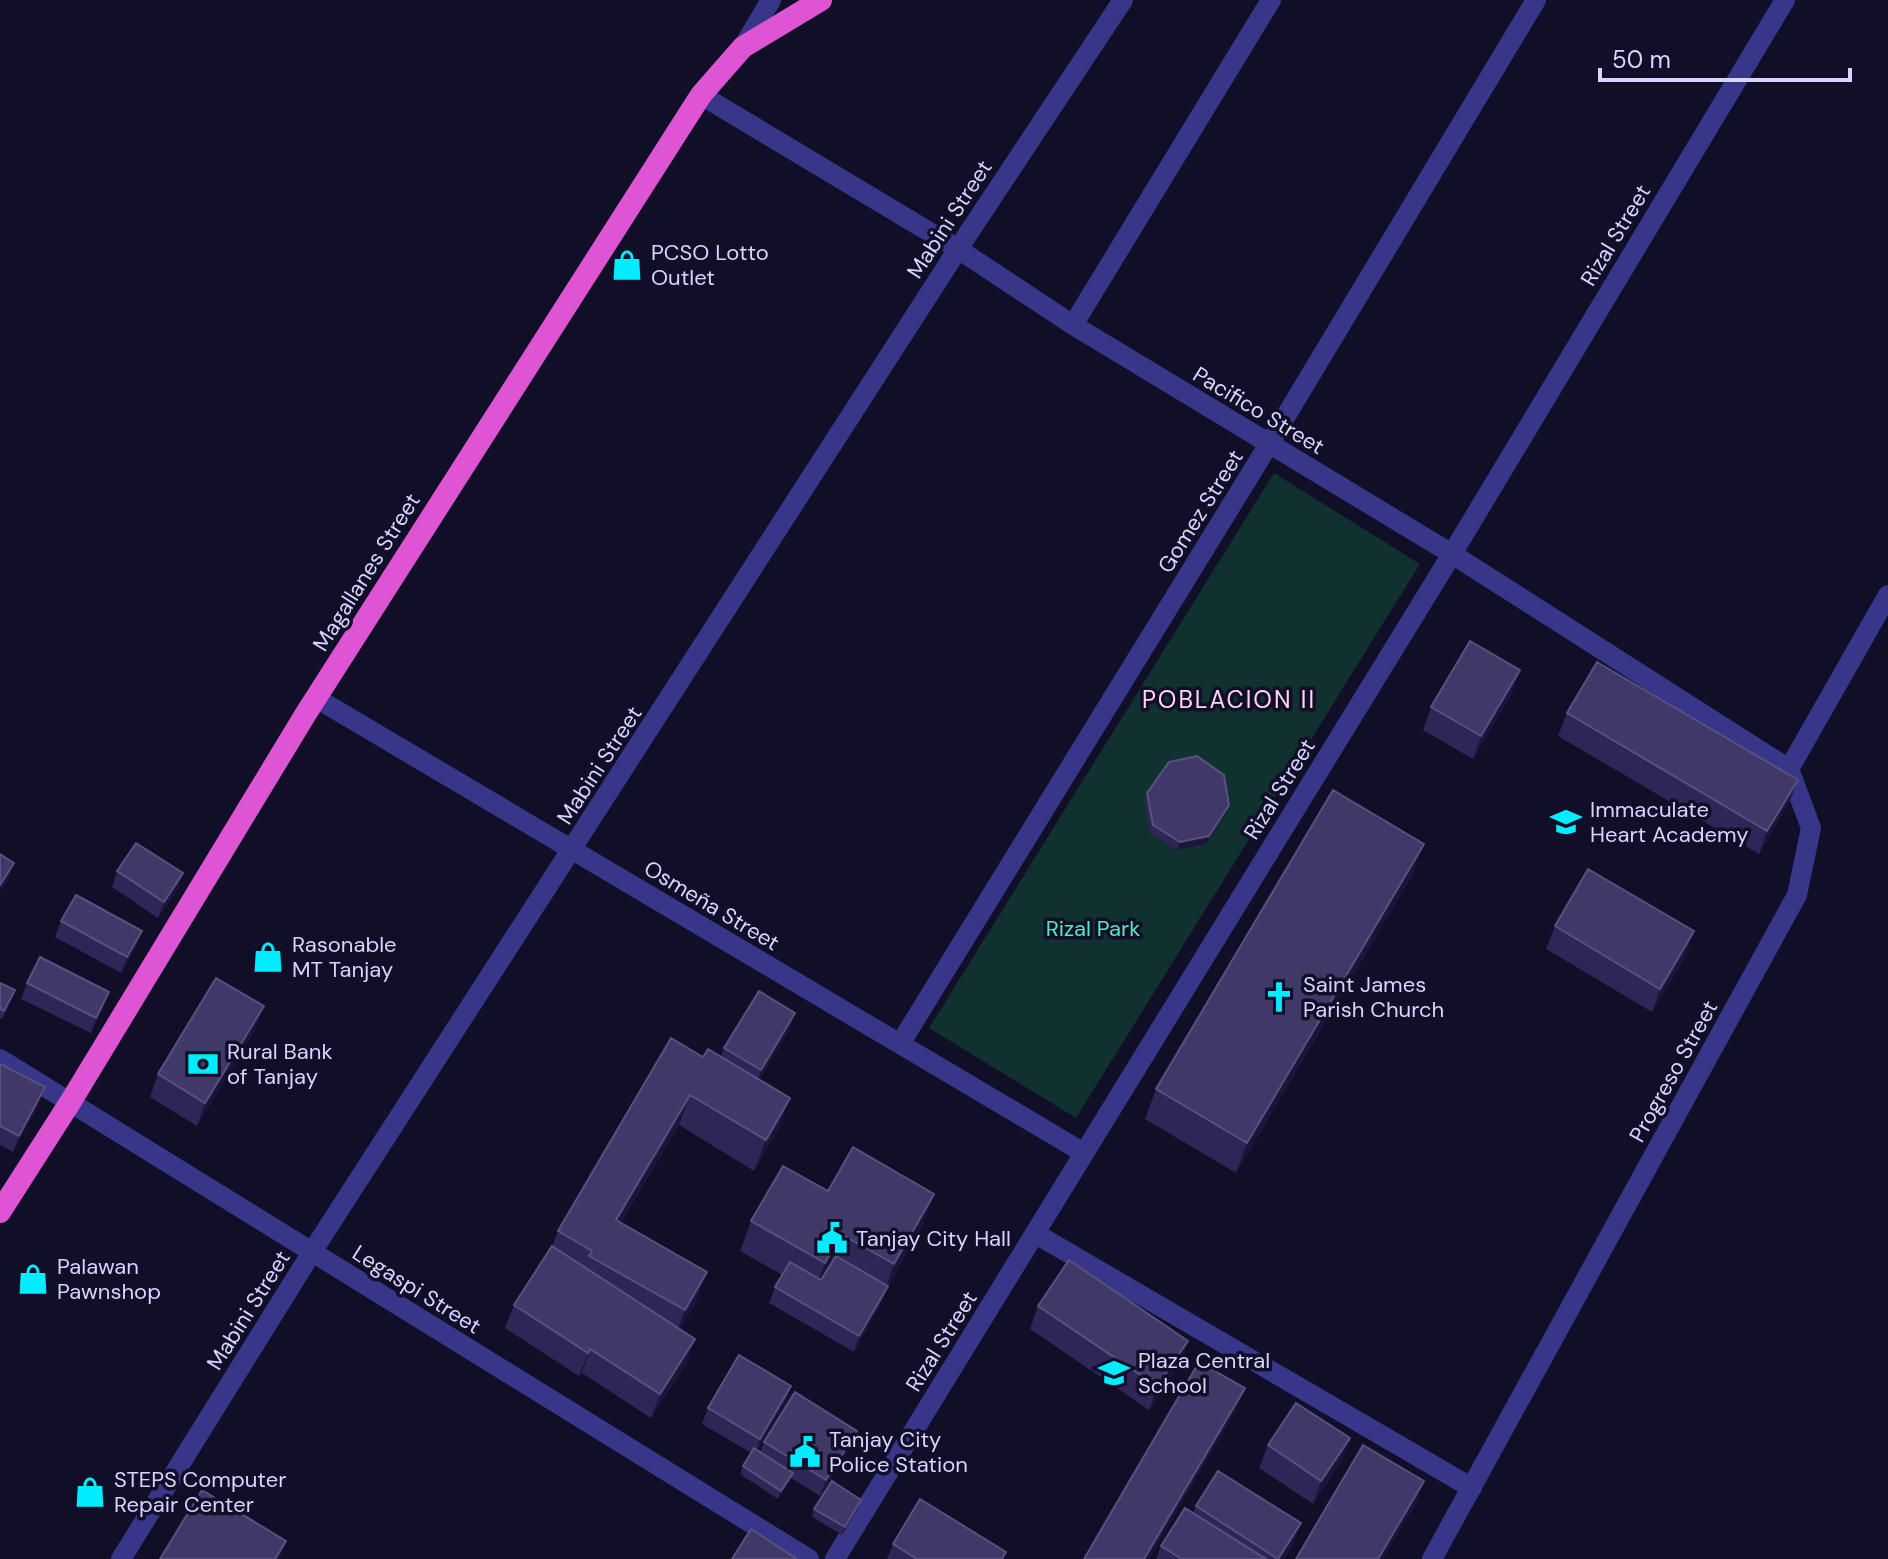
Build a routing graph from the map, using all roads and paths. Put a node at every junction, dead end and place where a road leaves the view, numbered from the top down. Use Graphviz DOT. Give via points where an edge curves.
graph roads {
  1 [pos="771,0"];
  2 [pos="821,0"];
  3 [pos="1123,0"];
  4 [pos="1271,0"];
  5 [pos="1536,0"];
  6 [pos="1785,0"];
  7 [pos="743,47"];
  8 [pos="701,95"];
  9 [pos="958,249"];
  10 [pos="1073,325"];
  11 [pos="1269,444"];
  12 [pos="1452,554"];
  13 [pos="1888,595"];
  14 [pos="316,698"];
  15 [pos="1789,769"];
  16 [pos="573,850"];
  17 [pos="900,1044"];
  18 [pos="0,1059"];
  19 [pos="71,1101"];
  20 [pos="1084,1153"];
  21 [pos="0,1212"];
  22 [pos="1036,1234"];
  23 [pos="312,1252"];
  24 [pos="1472,1488"];
  25 [pos="121,1559"];
  26 [pos="809,1559"];
  27 [pos="835,1559"];
  28 [pos="1432,1559"];
  1 -- 7 [label="street"];
  2 -- 7 [label="highway, Magallanes Street"];
  3 -- 9 [label="street, Mabini Street"];
  4 -- 10 [label="street"];
  5 -- 11 [label="street, Gomez Street"];
  6 -- 12 [label="street, Rizal Street"];
  7 -- 8 [label="highway, Magallanes Street"];
  8 -- 9 [label="street, Pacifico Street"];
  8 -- 14 [label="highway, Magallanes Street"];
  9 -- 10 [label="street, Pacifico Street"];
  9 -- 16 [label="street, Mabini Street"];
  10 -- 11 [label="street, Pacifico Street"];
  11 -- 12 [label="street, Pacifico Street"];
  11 -- 17 [label="street, Gomez Street"];
  12 -- 15 [label="street, Pacifico Street"];
  12 -- 20 [label="street, Rizal Street"];
  13 -- 15 [label="street"];
  14 -- 16 [label="street, Osmeña Street"];
  14 -- 19 [label="highway, Magallanes Street"];
  15 -- 24 [label="street, Progreso Street" via="1811,828 1797,895"];
  16 -- 17 [label="street, Osmeña Street"];
  16 -- 23 [label="street, Mabini Street"];
  17 -- 20 [label="street, Osmeña Street"];
  18 -- 19 [label="street, Legaspi Street"];
  19 -- 21 [label="highway, Magallanes Street"];
  19 -- 23 [label="street, Legaspi Street"];
  20 -- 22 [label="street, Rizal Street"];
  22 -- 24 [label="street"];
  22 -- 27 [label="street, Rizal Street"];
  23 -- 25 [label="street, Mabini Street"];
  23 -- 26 [label="street, Legaspi Street"];
  24 -- 28 [label="street, Progreso Street"];
}
